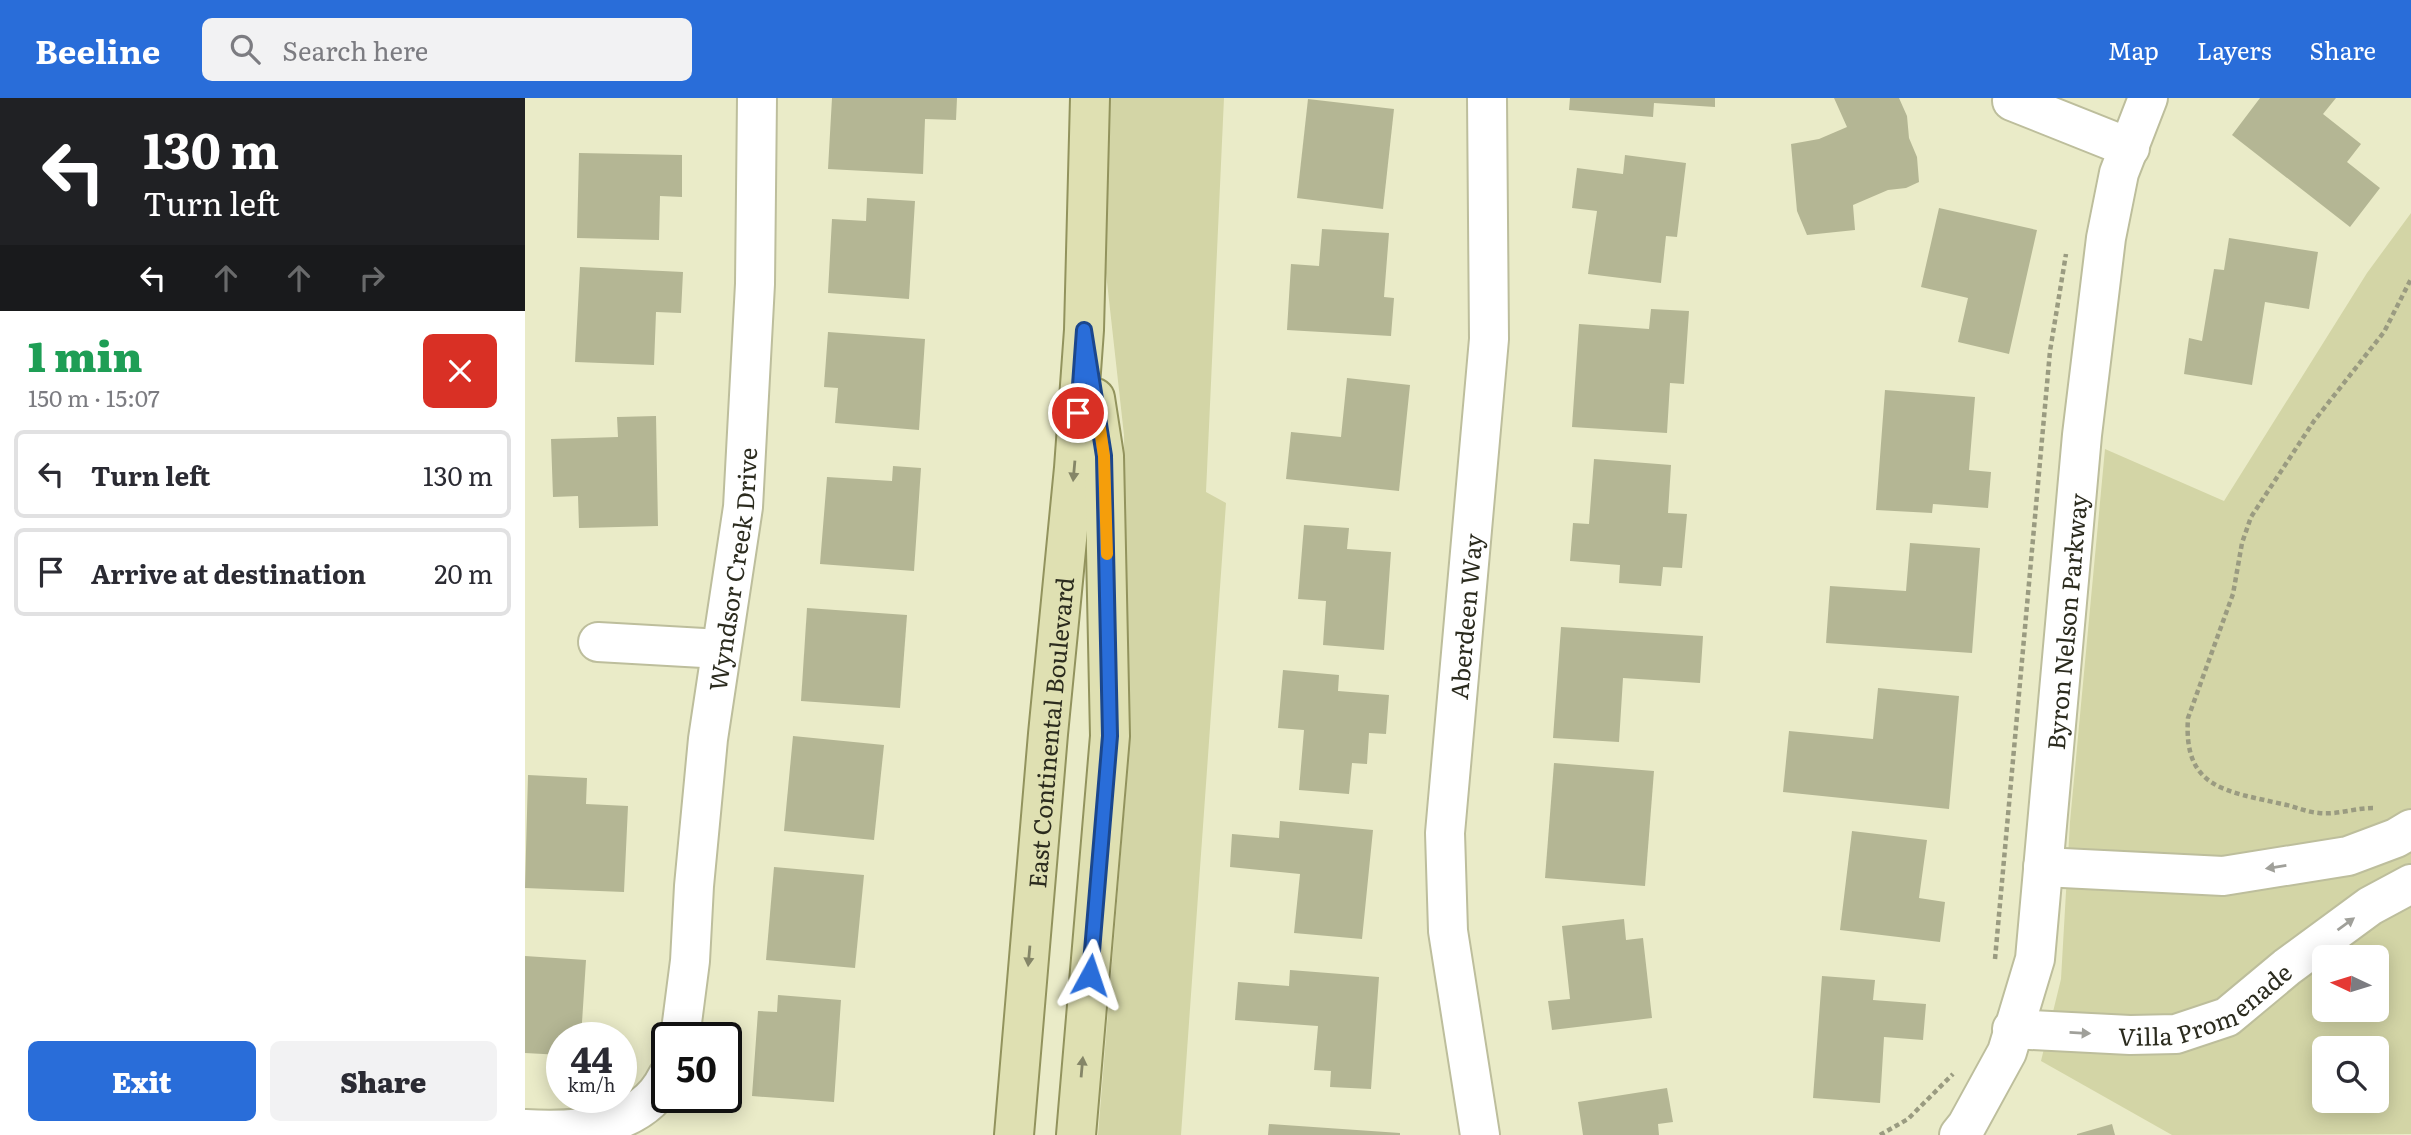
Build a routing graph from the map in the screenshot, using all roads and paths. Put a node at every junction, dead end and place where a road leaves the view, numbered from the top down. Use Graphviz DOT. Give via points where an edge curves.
graph roads {
  1 [pos="757,98"];
  2 [pos="1090,98"];
  3 [pos="1487,98"];
  4 [pos="2148,98"];
  5 [pos="2012,101"];
  6 [pos="2130,148"];
  7 [pos="2068,247"];
  8 [pos="2411,279"];
  9 [pos="1084,330"];
  10 [pos="598,642"];
  11 [pos="721,649"];
  12 [pos="2396,818"];
  13 [pos="2043,867"];
  14 [pos="2411,884"];
  15 [pos="1995,967"];
  16 [pos="682,1022"];
  17 [pos="2012,1029"];
  18 [pos="1962,1065"];
  19 [pos="651,1099"];
  20 [pos="612,1128"];
  21 [pos="525,1129"];
  22 [pos="1014,1135"];
  23 [pos="1076,1135"];
  24 [pos="1480,1135"];
  25 [pos="1880,1135"];
  26 [pos="1959,1135"];
  1 -- 11 [label="street, Wyndsor Creek Drive" via="755,284 743,507"];
  2 -- 9 [label="main road, East Continental Boulevard"];
  3 -- 24 [label="street, Aberdeen Way" via="1489,339 1445,833 1448,931"];
  4 -- 6 [label="street, Byron Nelson Parkway"];
  5 -- 6 [label="street"];
  6 -- 13 [label="street, Byron Nelson Parkway" via="2119,173 2106,238 2083,422"];
  7 -- 15 [label="path" via="2050,351"];
  8 -- 12 [label="path" via="2384,332 2314,421 2251,517 2233,594 2193,700 2187,740 2190,756 2203,776 2240,796 2319,813 2370,807"];
  9 -- 22 [label="main road, East Continental Boulevard, one-way"];
  23 -- 9 [label="main road, East Continental Boulevard, one-way" via="1110,736 1104,456"];
  10 -- 11 [label="street"];
  11 -- 16 [label="street, Wyndsor Creek Drive" via="708,739"];
  12 -- 13 [label="street, one-way" via="2396,838 2349,856 2223,876"];
  13 -- 17 [label="street, Byron Nelson Parkway" via="2035,959"];
  17 -- 14 [label="street, Villa Promenade, one-way" via="2176,1034 2227,1017 2370,906"];
  17 -- 26 [label="street, Byron Nelson Parkway" via="2007,1052"];
  18 -- 25 [label="path" via="1908,1119"];
  19 -- 20 [label="street"];
  20 -- 21 [label="street"];
}
